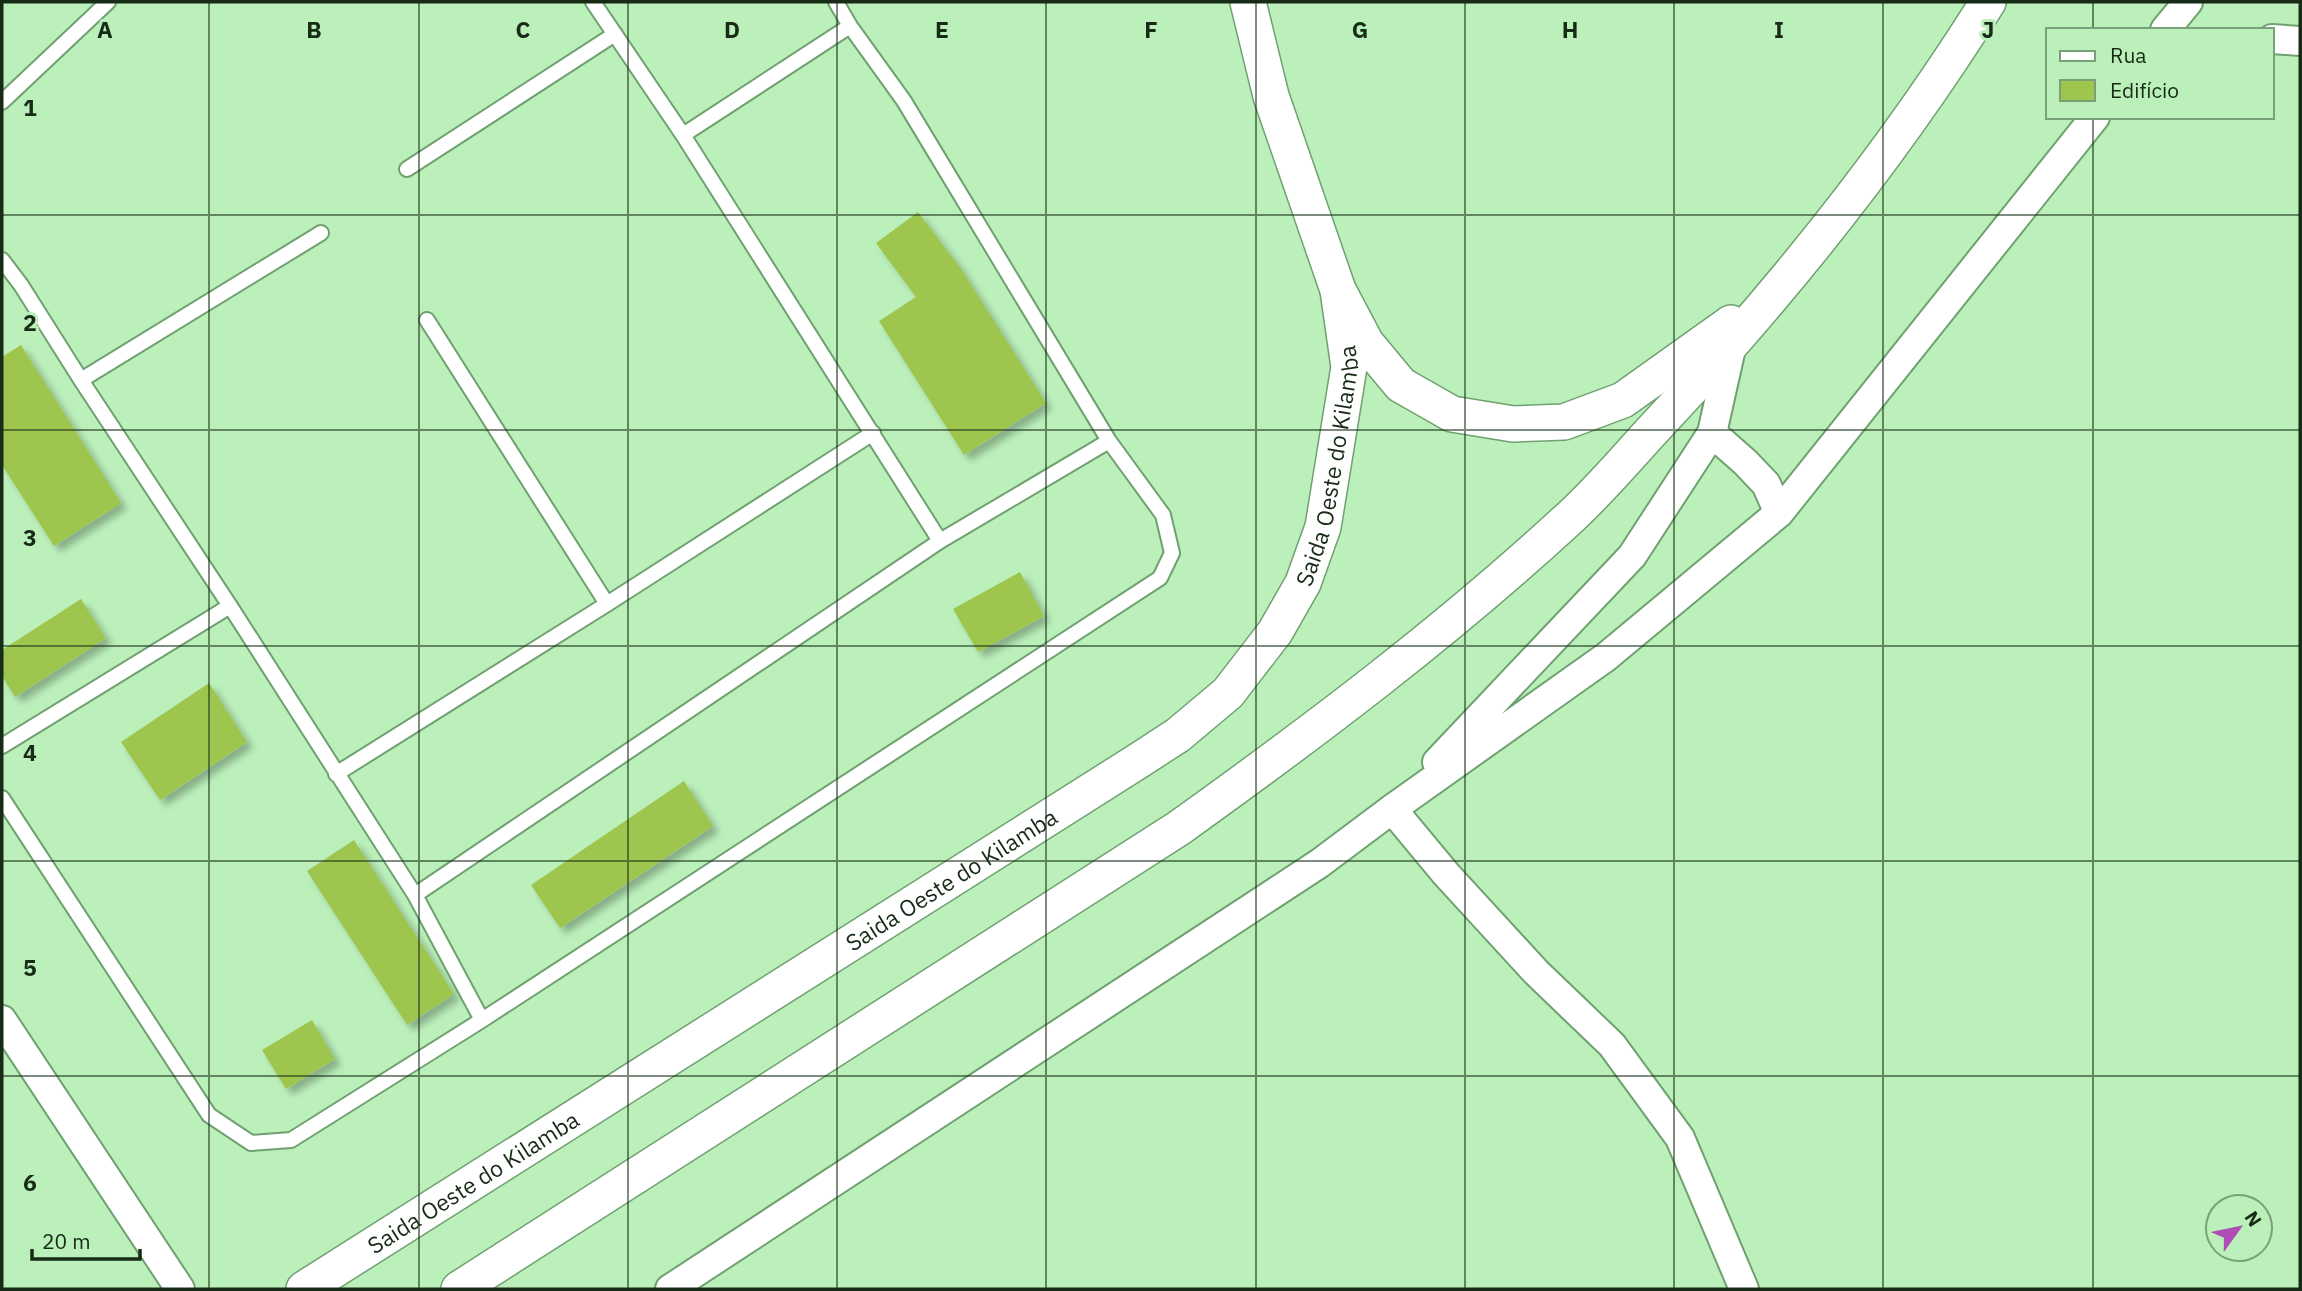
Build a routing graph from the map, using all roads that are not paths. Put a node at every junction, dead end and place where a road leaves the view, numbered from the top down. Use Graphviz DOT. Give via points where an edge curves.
graph roads {
  1 [pos="108,2"];
  2 [pos="593,2"];
  3 [pos="836,2"];
  4 [pos="1248,2"];
  5 [pos="1988,2"];
  6 [pos="2188,2"];
  7 [pos="850,26"];
  8 [pos="2167,28"];
  9 [pos="615,34"];
  10 [pos="2274,39"];
  11 [pos="2300,41"];
  12 [pos="2,102"];
  13 [pos="2093,119"];
  14 [pos="683,135"];
  15 [pos="407,169"];
  16 [pos="321,233"];
  17 [pos="2,260"];
  18 [pos="1778,289"];
  19 [pos="1338,290"];
  20 [pos="427,320"];
  21 [pos="1732,344"];
  22 [pos="80,380"];
  23 [pos="873,433"];
  24 [pos="1712,433"];
  25 [pos="1109,441"];
  26 [pos="1779,513"];
  27 [pos="940,541"];
  28 [pos="607,604"];
  29 [pos="230,606"];
  30 [pos="2,746"];
  31 [pos="336,774"];
  32 [pos="2,797"];
  33 [pos="1392,809"];
  34 [pos="415,895"];
  35 [pos="2,1020"];
  36 [pos="482,1020"];
  37 [pos="180,1289"];
  38 [pos="303,1289"];
  39 [pos="459,1289"];
  40 [pos="670,1289"];
  41 [pos="1744,1289"];
  1 -- 12 [label="lane"];
  2 -- 9 [label="lane"];
  3 -- 7 [label="lane"];
  4 -- 19 [label="street" via="1270,96"];
  5 -- 18 [label="street" via="1881,158"];
  6 -- 8 [label="street"];
  7 -- 14 [label="lane"];
  7 -- 25 [label="lane" via="904,101"];
  9 -- 14 [label="lane"];
  9 -- 15 [label="lane"];
  10 -- 11 [label="street"];
  13 -- 26 [label="street"];
  14 -- 23 [label="lane"];
  16 -- 22 [label="lane"];
  17 -- 22 [label="lane"];
  18 -- 19 [label="street" via="1623,400 1564,422 1513,424 1452,414 1401,385 1366,342"];
  18 -- 21 [label="street"];
  19 -- 38 [label="street, Saida Oeste do Kilamba" via="1349,367 1323,527 1303,583 1275,632 1228,693 1138,761"];
  20 -- 28 [label="lane"];
  21 -- 24 [label="street"];
  21 -- 39 [label="street" via="1567,521 1429,642 1292,747 1179,828"];
  22 -- 29 [label="lane"];
  23 -- 27 [label="lane"];
  23 -- 28 [label="lane"];
  24 -- 26 [label="street" via="1766,484"];
  24 -- 33 [label="street" via="1632,556"];
  25 -- 27 [label="lane"];
  25 -- 36 [label="lane" via="1163,515 1172,553 1160,578"];
  26 -- 33 [label="street" via="1606,657"];
  27 -- 34 [label="lane"];
  28 -- 31 [label="lane"];
  29 -- 30 [label="lane"];
  29 -- 31 [label="lane"];
  31 -- 34 [label="lane"];
  32 -- 36 [label="lane" via="209,1115 251,1143 291,1140"];
  33 -- 40 [label="street" via="1309,871"];
  33 -- 41 [label="street" via="1536,972 1612,1045 1680,1138"];
  34 -- 36 [label="lane"];
  35 -- 37 [label="street"];
}
